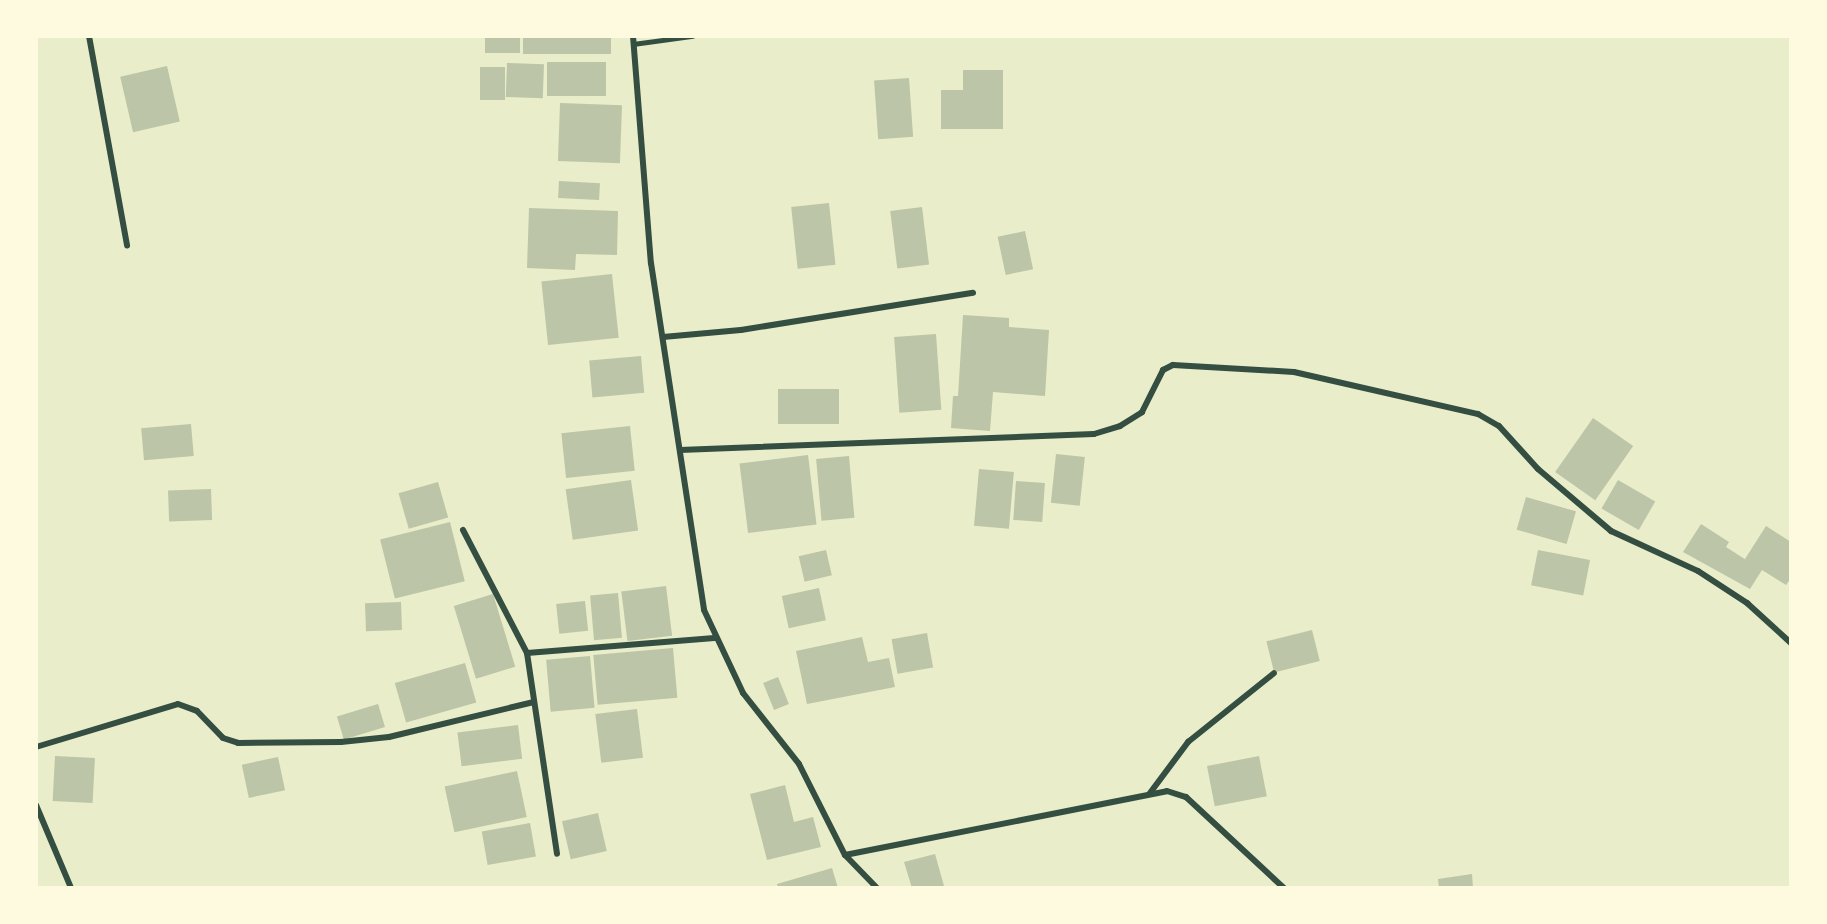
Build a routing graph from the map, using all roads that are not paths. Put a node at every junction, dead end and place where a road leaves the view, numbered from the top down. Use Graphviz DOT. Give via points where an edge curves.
graph roads {
  1 [pos="89,36"];
  2 [pos="633,36"];
  3 [pos="692,36"];
  4 [pos="633,44"];
  5 [pos="127,246"];
  6 [pos="973,293"];
  7 [pos="663,337"];
  8 [pos="680,450"];
  9 [pos="463,530"];
  10 [pos="714,638"];
  11 [pos="1791,643"];
  12 [pos="527,653"];
  13 [pos="1274,673"];
  14 [pos="534,702"];
  15 [pos="36,747"];
  16 [pos="1150,794"];
  17 [pos="36,805"];
  18 [pos="558,855"];
  19 [pos="845,855"];
  20 [pos="71,888"];
  21 [pos="877,888"];
  22 [pos="1284,888"];
  1 -- 5 [label="street"];
  2 -- 4 [label="street"];
  3 -- 4 [label="lane"];
  4 -- 7 [label="street" via="651,263"];
  6 -- 7 [label="street" via="741,330"];
  7 -- 8 [label="street"];
  8 -- 10 [label="street" via="704,610"];
  8 -- 11 [label="street" via="1094,434 1120,426 1142,412 1163,370 1173,366 1294,372 1478,414 1499,426 1538,469 1611,531 1698,571 1747,603"];
  9 -- 12 [label="street"];
  10 -- 12 [label="street"];
  10 -- 19 [label="street" via="743,693 799,764"];
  12 -- 14 [label="street"];
  13 -- 16 [label="street" via="1188,742"];
  14 -- 15 [label="street" via="389,737 341,742 238,743 223,738 196,711 178,704"];
  14 -- 18 [label="street"];
  16 -- 19 [label="street"];
  16 -- 22 [label="street" via="1167,792 1186,797"];
  17 -- 20 [label="street"];
  19 -- 21 [label="street"];
}
